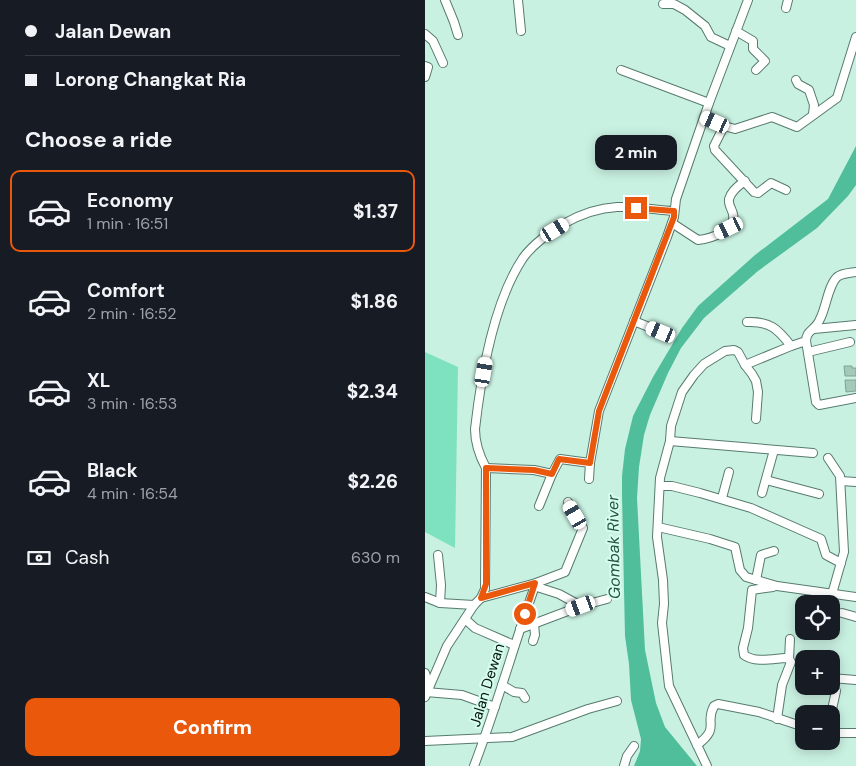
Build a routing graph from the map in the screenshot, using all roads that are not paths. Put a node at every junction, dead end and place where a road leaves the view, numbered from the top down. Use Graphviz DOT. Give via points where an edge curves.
graph roads {
  1 [pos="445,0"];
  2 [pos="518,0"];
  3 [pos="748,0"];
  4 [pos="663,4"];
  5 [pos="521,31"];
  6 [pos="736,31"];
  7 [pos="425,34"];
  8 [pos="458,35"];
  9 [pos="856,37"];
  10 [pos="730,46"];
  11 [pos="443,64"];
  12 [pos="425,66"];
  13 [pos="621,70"];
  14 [pos="756,70"];
  15 [pos="425,77"];
  16 [pos="796,80"];
  17 [pos="709,103"];
  18 [pos="813,114"];
  19 [pos="704,118"];
  20 [pos="723,126"];
  21 [pos="745,181"];
  22 [pos="787,190"];
  23 [pos="674,211"];
  24 [pos="672,223"];
  25 [pos="856,272"];
  26 [pos="633,322"];
  27 [pos="747,322"];
  28 [pos="856,325"];
  29 [pos="814,329"];
  30 [pos="661,332"];
  31 [pos="806,341"];
  32 [pos="850,342"];
  33 [pos="791,346"];
  34 [pos="808,352"];
  35 [pos="745,365"];
  36 [pos="856,398"];
  37 [pos="756,419"];
  38 [pos="670,441"];
  39 [pos="774,450"];
  40 [pos="813,453"];
  41 [pos="828,458"];
  42 [pos="590,463"];
  43 [pos="486,468"];
  44 [pos="729,472"];
  45 [pos="552,474"];
  46 [pos="589,479"];
  47 [pos="766,480"];
  48 [pos="841,480"];
  49 [pos="856,482"];
  50 [pos="660,486"];
  51 [pos="762,493"];
  52 [pos="819,494"];
  53 [pos="722,498"];
  54 [pos="568,502"];
  55 [pos="539,506"];
  56 [pos="658,527"];
  57 [pos="774,551"];
  58 [pos="438,555"];
  59 [pos="841,563"];
  60 [pos="756,580"];
  61 [pos="535,585"];
  62 [pos="777,586"];
  63 [pos="832,594"];
  64 [pos="425,597"];
  65 [pos="856,597"];
  66 [pos="481,598"];
  67 [pos="607,598"];
  68 [pos="440,603"];
  69 [pos="474,604"];
  70 [pos="581,606"];
  71 [pos="843,613"];
  72 [pos="856,617"];
  73 [pos="465,619"];
  74 [pos="533,624"];
  75 [pos="519,629"];
  76 [pos="790,639"];
  77 [pos="533,641"];
  78 [pos="514,645"];
  79 [pos="789,660"];
  80 [pos="425,673"];
  81 [pos="840,679"];
  82 [pos="856,680"];
  83 [pos="502,685"];
  84 [pos="427,692"];
  85 [pos="525,698"];
  86 [pos="617,701"];
  87 [pos="495,707"];
  88 [pos="777,719"];
  89 [pos="795,724"];
  90 [pos="840,733"];
  91 [pos="856,733"];
  92 [pos="484,739"];
  93 [pos="425,741"];
  94 [pos="697,745"];
  95 [pos="634,746"];
  96 [pos="473,766"];
  97 [pos="625,766"];
  98 [pos="707,766"];
  1 -- 8 [label="street"];
  2 -- 5 [label="street"];
  3 -- 6 [label="street"];
  4 -- 10 [label="street" via="674,4 685,10 705,26 711,36"];
  6 -- 10 [label="street"];
  6 -- 14 [label="street" via="753,41 753,49 765,61"];
  7 -- 11 [label="street" via="433,41"];
  9 -- 18 [label="street" via="837,98"];
  10 -- 17 [label="street"];
  12 -- 15 [label="street" via="428,70"];
  13 -- 17 [label="street"];
  16 -- 18 [label="street" via="797,84 809,90"];
  17 -- 19 [label="street"];
  18 -- 20 [label="street" via="797,127 772,117 735,129"];
  19 -- 20 [label="street"];
  19 -- 23 [label="street"];
  20 -- 21 [label="street" via="715,150"];
  21 -- 22 [label="street" via="757,193 771,183"];
  21 -- 24 [label="street" via="729,198 734,219 729,228 698,240"];
  23 -- 24 [label="street"];
  23 -- 43 [label="street" via="617,207 583,214 538,241 524,257 510,282 488,346 475,429 479,455"];
  24 -- 26 [label="street"];
  25 -- 29 [label="street" via="837,277"];
  26 -- 30 [label="street"];
  26 -- 42 [label="street" via="599,411"];
  27 -- 33 [label="street" via="761,321 779,331"];
  28 -- 29 [label="street"];
  29 -- 31 [label="street" via="808,332"];
  31 -- 33 [label="street"];
  31 -- 34 [label="street"];
  32 -- 34 [label="street"];
  33 -- 35 [label="street"];
  34 -- 36 [label="street" via="819,405"];
  35 -- 37 [label="street" via="756,381"];
  35 -- 38 [label="street" via="734,350 725,351 704,364 682,392 671,426"];
  38 -- 39 [label="street"];
  38 -- 50 [label="street"];
  39 -- 40 [label="street"];
  39 -- 47 [label="street"];
  41 -- 48 [label="street"];
  42 -- 45 [label="street" via="559,459"];
  42 -- 46 [label="street"];
  43 -- 45 [label="street"];
  43 -- 66 [label="street" via="486,584"];
  44 -- 53 [label="street"];
  45 -- 55 [label="street"];
  47 -- 51 [label="street"];
  47 -- 52 [label="street"];
  48 -- 49 [label="street"];
  48 -- 59 [label="street" via="844,552"];
  50 -- 53 [label="street"];
  50 -- 56 [label="street"];
  53 -- 59 [label="street" via="821,539 826,555"];
  54 -- 61 [label="street" via="583,528 565,572"];
  56 -- 60 [label="street" via="735,547 740,570 746,577"];
  56 -- 94 [label="street" via="664,604 662,622 669,686"];
  57 -- 60 [label="street" via="761,555"];
  58 -- 68 [label="street"];
  59 -- 63 [label="street"];
  60 -- 62 [label="street"];
  61 -- 66 [label="street"];
  61 -- 70 [label="street"];
  61 -- 75 [label="street, Jalan Dewan"];
  62 -- 63 [label="street"];
  62 -- 79 [label="street" via="752,590 744,655 755,659"];
  63 -- 65 [label="street"];
  64 -- 68 [label="street"];
  66 -- 69 [label="street"];
  67 -- 70 [label="street"];
  68 -- 69 [label="street"];
  69 -- 73 [label="street"];
  70 -- 74 [label="street"];
  71 -- 72 [label="street"];
  73 -- 78 [label="street" via="475,628"];
  73 -- 84 [label="street" via="447,646"];
  74 -- 75 [label="street"];
  74 -- 77 [label="street"];
  75 -- 78 [label="street, Jalan Dewan"];
  76 -- 79 [label="street"];
  78 -- 83 [label="street, Jalan Dewan"];
  79 -- 88 [label="street"];
  80 -- 84 [label="street"];
  81 -- 82 [label="street"];
  83 -- 85 [label="street" via="522,693"];
  83 -- 87 [label="street, Jalan Dewan"];
  84 -- 87 [label="street" via="462,695"];
  86 -- 92 [label="street" via="512,737"];
  87 -- 92 [label="street, Jalan Dewan"];
  88 -- 89 [label="street"];
  88 -- 94 [label="street" via="718,704 712,709 711,732"];
  90 -- 91 [label="street"];
  92 -- 93 [label="street"];
  92 -- 96 [label="street, Jalan Dewan"];
  94 -- 98 [label="street"];
  95 -- 97 [label="street"];
}
